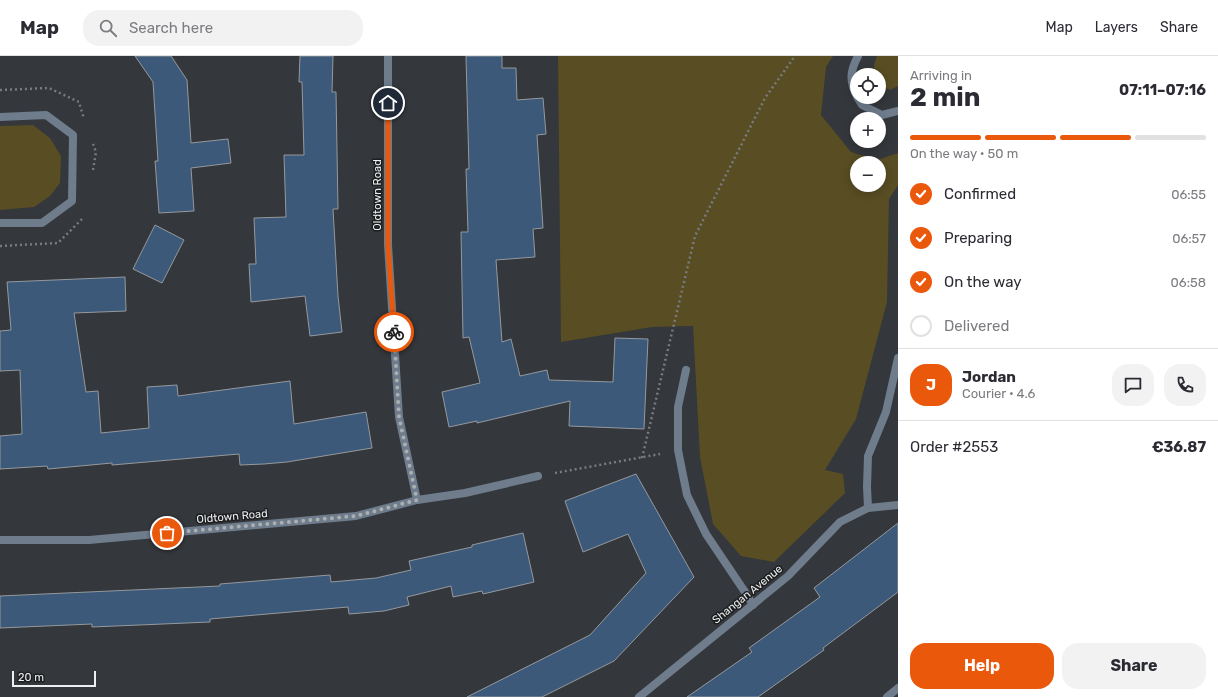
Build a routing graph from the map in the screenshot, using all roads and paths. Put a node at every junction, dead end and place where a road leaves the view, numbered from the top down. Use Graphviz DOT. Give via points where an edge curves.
graph roads {
  1 [pos="388,56"];
  2 [pos="795,56"];
  3 [pos="858,56"];
  4 [pos="853,68"];
  5 [pos="861,104"];
  6 [pos="898,112"];
  7 [pos="0,117"];
  8 [pos="0,223"];
  9 [pos="898,358"];
  10 [pos="686,370"];
  11 [pos="678,450"];
  12 [pos="642,458"];
  13 [pos="538,476"];
  14 [pos="417,500"];
  15 [pos="898,505"];
  16 [pos="868,508"];
  17 [pos="0,540"];
  18 [pos="752,605"];
  19 [pos="898,688"];
  20 [pos="639,697"];
  21 [pos="887,697"];
  1 -- 14 [label="street, Oldtown Road" via="388,245 399,417"];
  2 -- 12 [label="path" via="765,98 695,236"];
  3 -- 4 [label="street"];
  5 -- 6 [label="street" via="882,115"];
  7 -- 8 [label="street" via="46,116 73,135 72,201 42,223"];
  9 -- 16 [label="street" via="886,412 868,456"];
  10 -- 11 [label="street" via="678,407"];
  11 -- 12 [label="path"];
  11 -- 18 [label="street" via="687,495 706,534"];
  12 -- 13 [label="path"];
  13 -- 14 [label="street, Oldtown Road" via="465,493"];
  14 -- 17 [label="street, Oldtown Road" via="356,516 89,540"];
  15 -- 16 [label="street"];
  16 -- 18 [label="street, Shangan Avenue" via="840,522 788,576"];
  18 -- 20 [label="street, Shangan Avenue"];
  19 -- 21 [label="street"];
}
